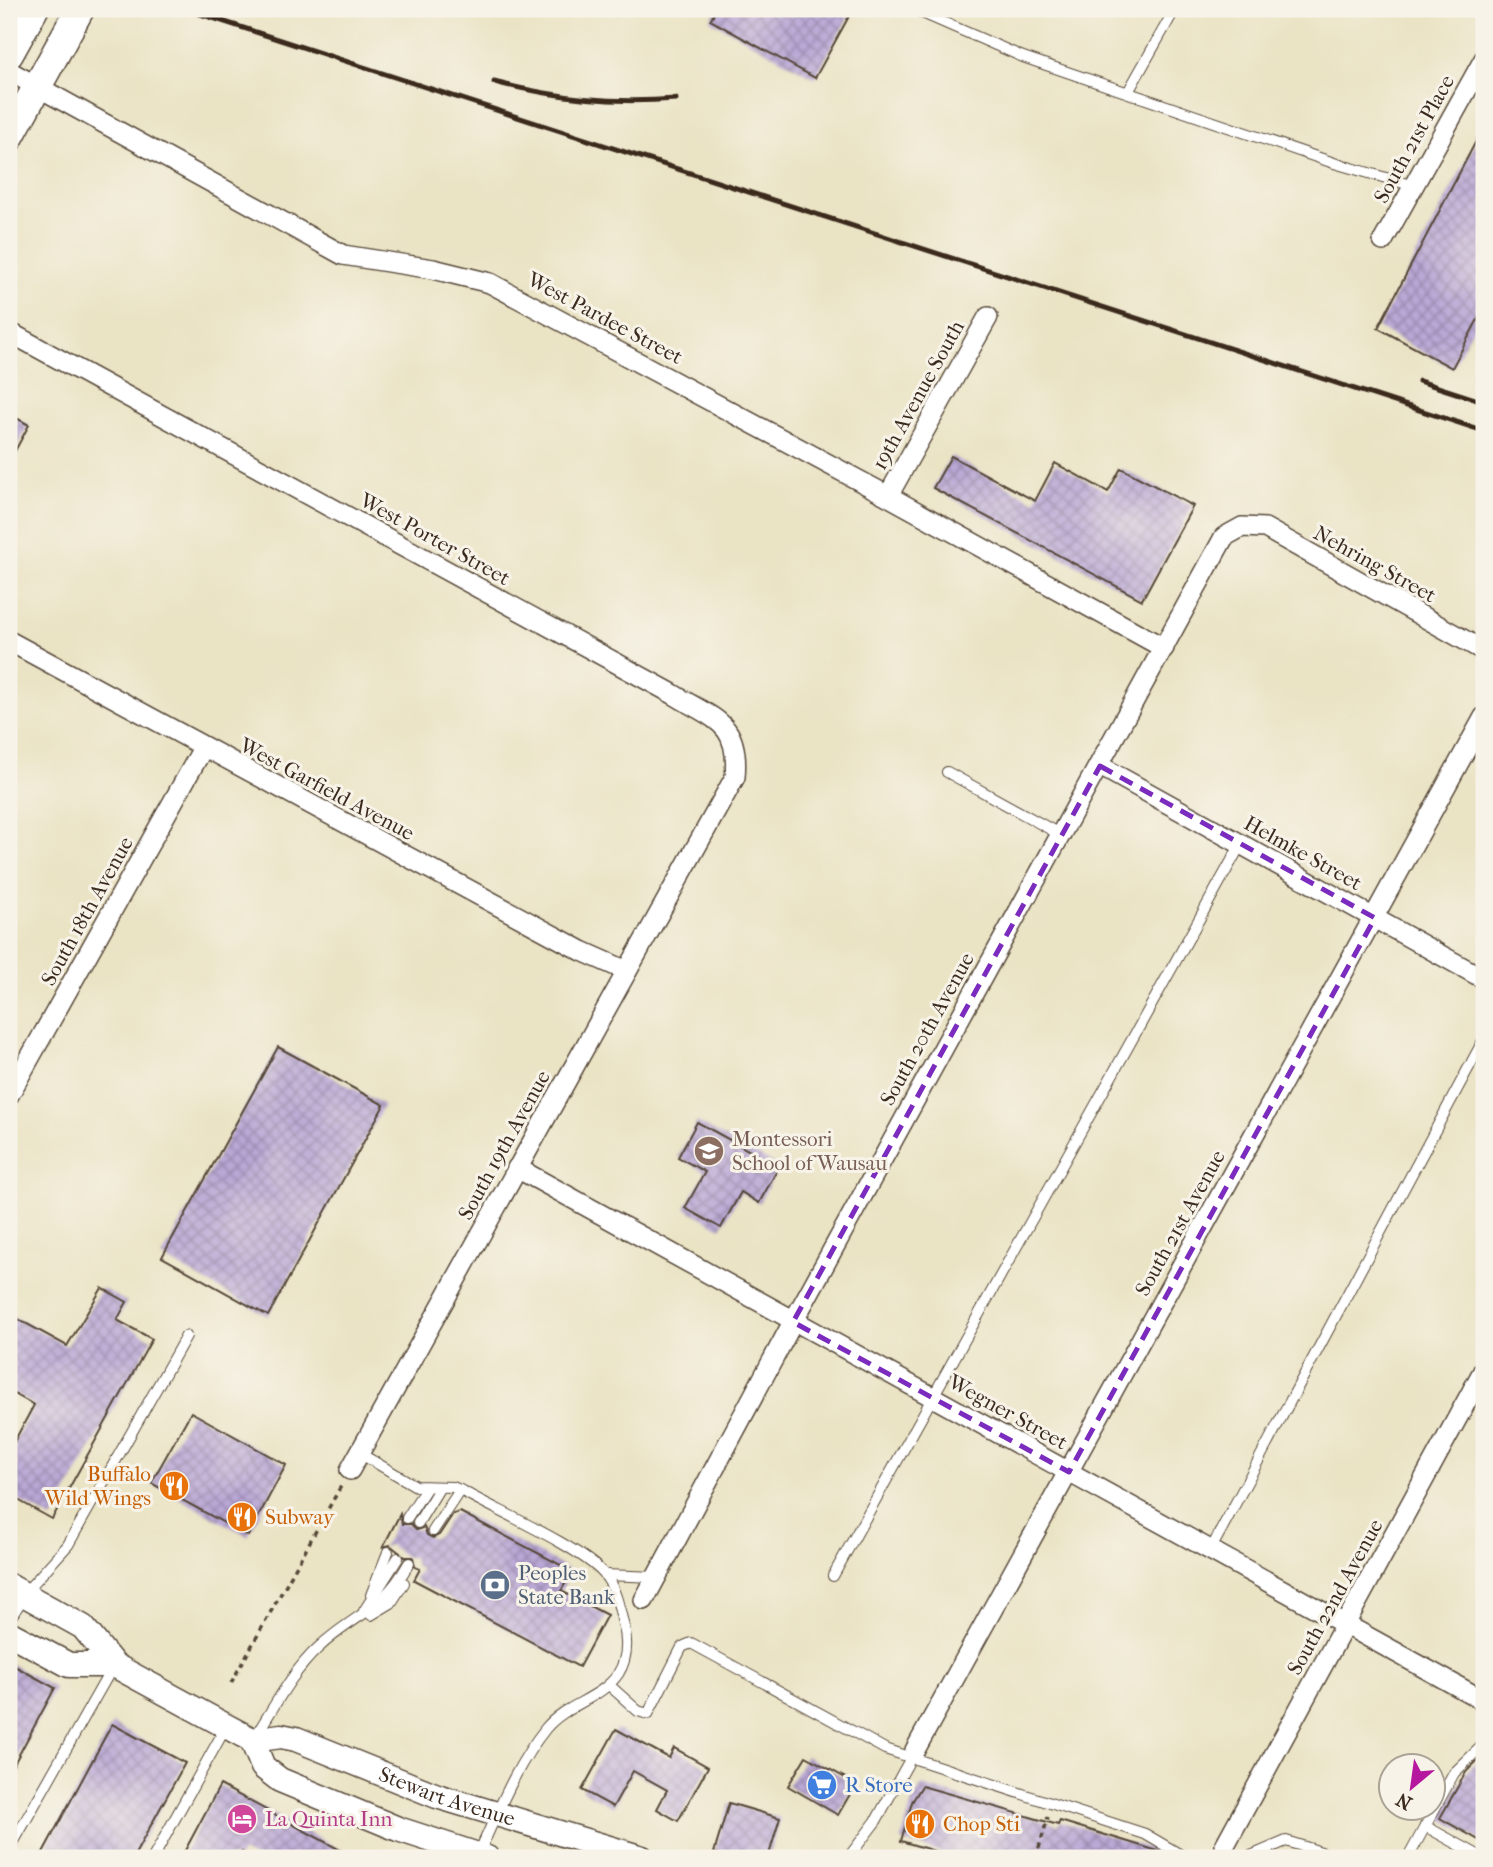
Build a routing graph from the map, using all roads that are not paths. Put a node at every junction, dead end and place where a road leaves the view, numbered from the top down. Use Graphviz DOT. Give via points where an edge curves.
graph roads {
  1 [pos="34,9"];
  2 [pos="80,9"];
  3 [pos="913,9"];
  4 [pos="1175,9"];
  5 [pos="9,54"];
  6 [pos="1484,59"];
  7 [pos="9,71"];
  8 [pos="37,87"];
  9 [pos="1128,93"];
  10 [pos="9,138"];
  11 [pos="1414,186"];
  12 [pos="1383,242"];
  13 [pos="988,317"];
  14 [pos="9,332"];
  15 [pos="888,496"];
  16 [pos="1242,527"];
  17 [pos="9,641"];
  18 [pos="1164,648"];
  19 [pos="1484,651"];
  20 [pos="1484,718"];
  21 [pos="203,748"];
  22 [pos="1100,766"];
  23 [pos="947,772"];
  24 [pos="1061,836"];
  25 [pos="698,843"];
  26 [pos="1241,844"];
  27 [pos="1375,918"];
  28 [pos="627,971"];
  29 [pos="1484,979"];
  30 [pos="1484,1039"];
  31 [pos="9,1095"];
  32 [pos="517,1168"];
  33 [pos="793,1322"];
  34 [pos="186,1336"];
  35 [pos="1484,1370"];
  36 [pos="934,1397"];
  37 [pos="354,1461"];
  38 [pos="1069,1472"];
  39 [pos="427,1487"];
  40 [pos="440,1488"];
  41 [pos="456,1489"];
  42 [pos="408,1518"];
  43 [pos="1211,1549"];
  44 [pos="388,1552"];
  45 [pos="398,1558"];
  46 [pos="411,1565"];
  47 [pos="605,1575"];
  48 [pos="832,1576"];
  49 [pos="656,1577"];
  50 [pos="17,1590"];
  51 [pos="644,1600"];
  52 [pos="9,1620"];
  53 [pos="357,1620"];
  54 [pos="1346,1623"];
  55 [pos="9,1633"];
  56 [pos="114,1665"];
  57 [pos="609,1685"];
  58 [pos="1477,1697"];
  59 [pos="226,1726"];
  60 [pos="253,1740"];
  61 [pos="1484,1744"];
  62 [pos="912,1754"];
  63 [pos="496,1816"];
  64 [pos="1425,1826"];
  65 [pos="1225,1845"];
  66 [pos="9,1850"];
  67 [pos="480,1857"];
  68 [pos="153,1858"];
  69 [pos="642,1858"];
  70 [pos="848,1858"];
  71 [pos="1186,1858"];
  72 [pos="1246,1858"];
  73 [pos="1340,1858"];
  74 [pos="1408,1858"];
  75 [pos="1483,1858"];
  1 -- 5 [label="main road"];
  2 -- 8 [label="main road"];
  3 -- 9 [label="lane" via="1023,57"];
  4 -- 9 [label="lane"];
  6 -- 11 [label="street, South 21st Place"];
  7 -- 8 [label="street, West Pardee Street"];
  8 -- 10 [label="main road"];
  8 -- 15 [label="street, West Pardee Street" via="343,255 490,283"];
  9 -- 11 [label="lane"];
  11 -- 12 [label="street, South 21st Place"];
  13 -- 15 [label="street, 19th Avenue South"];
  14 -- 25 [label="street, West Porter Street" via="724,725 735,743 735,777"];
  15 -- 18 [label="street, West Pardee Street"];
  16 -- 18 [label="street, South 20th Avenue" via="1224,537"];
  16 -- 19 [label="street, Nehring Street" via="1265,528"];
  17 -- 21 [label="street, West Garfield Avenue"];
  18 -- 22 [label="street, South 20th Avenue"];
  20 -- 27 [label="street, South 21st Avenue"];
  21 -- 28 [label="street, West Garfield Avenue"];
  21 -- 31 [label="street, South 18th Avenue"];
  22 -- 24 [label="street, South 20th Avenue"];
  22 -- 26 [label="street, Helmke Street"];
  23 -- 24 [label="lane"];
  24 -- 33 [label="street, South 20th Avenue"];
  25 -- 28 [label="street, South 19th Avenue"];
  26 -- 27 [label="street, Helmke Street"];
  26 -- 36 [label="lane"];
  27 -- 29 [label="street, Helmke Street"];
  27 -- 38 [label="street, South 21st Avenue"];
  28 -- 32 [label="street, South 19th Avenue"];
  30 -- 43 [label="lane"];
  32 -- 33 [label="street, Wegner Street"];
  32 -- 37 [label="street, South 19th Avenue"];
  33 -- 36 [label="street, Wegner Street"];
  33 -- 49 [label="street, South 20th Avenue"];
  34 -- 50 [label="lane" via="68,1545"];
  35 -- 54 [label="street, South 22nd Avenue"];
  36 -- 38 [label="street, Wegner Street"];
  36 -- 48 [label="lane"];
  37 -- 39 [label="lane"];
  38 -- 43 [label="street, Wegner Street"];
  38 -- 62 [label="street, South 21st Avenue"];
  39 -- 40 [label="lane"];
  39 -- 42 [label="lane"];
  40 -- 41 [label="lane"];
  40 -- 41 [label="lane" via="426,1528"];
  41 -- 47 [label="lane" via="578,1554"];
  43 -- 54 [label="street, Wegner Street"];
  44 -- 53 [label="lane"];
  45 -- 53 [label="lane"];
  46 -- 53 [label="lane" via="391,1604"];
  47 -- 49 [label="lane"];
  47 -- 57 [label="lane" via="615,1594 627,1649"];
  49 -- 51 [label="street, South 20th Avenue"];
  50 -- 52 [label="lane"];
  50 -- 56 [label="street" via="83,1627"];
  53 -- 60 [label="lane" via="318,1647"];
  54 -- 58 [label="street, Wegner Street"];
  54 -- 65 [label="street, South 22nd Avenue"];
  55 -- 56 [label="street" via="69,1665"];
  56 -- 59 [label="street"];
  56 -- 66 [label="lane"];
  57 -- 62 [label="lane" via="638,1711 648,1714 682,1647 691,1643 854,1734"];
  57 -- 63 [label="lane" via="566,1709 548,1727"];
  59 -- 60 [label="street"];
  59 -- 68 [label="lane"];
  60 -- 63 [label="street, Stewart Avenue" via="296,1739"];
  60 -- 67 [label="street" via="263,1767 280,1780"];
  61 -- 64 [label="lane" via="1454,1773"];
  62 -- 70 [label="lane" via="876,1821"];
  62 -- 71 [label="lane" via="1145,1834"];
  63 -- 67 [label="lane"];
  63 -- 69 [label="street, Stewart Avenue"];
  64 -- 74 [label="lane"];
  64 -- 75 [label="lane"];
  72 -- 73 [label="lane" via="1286,1841"];
}
